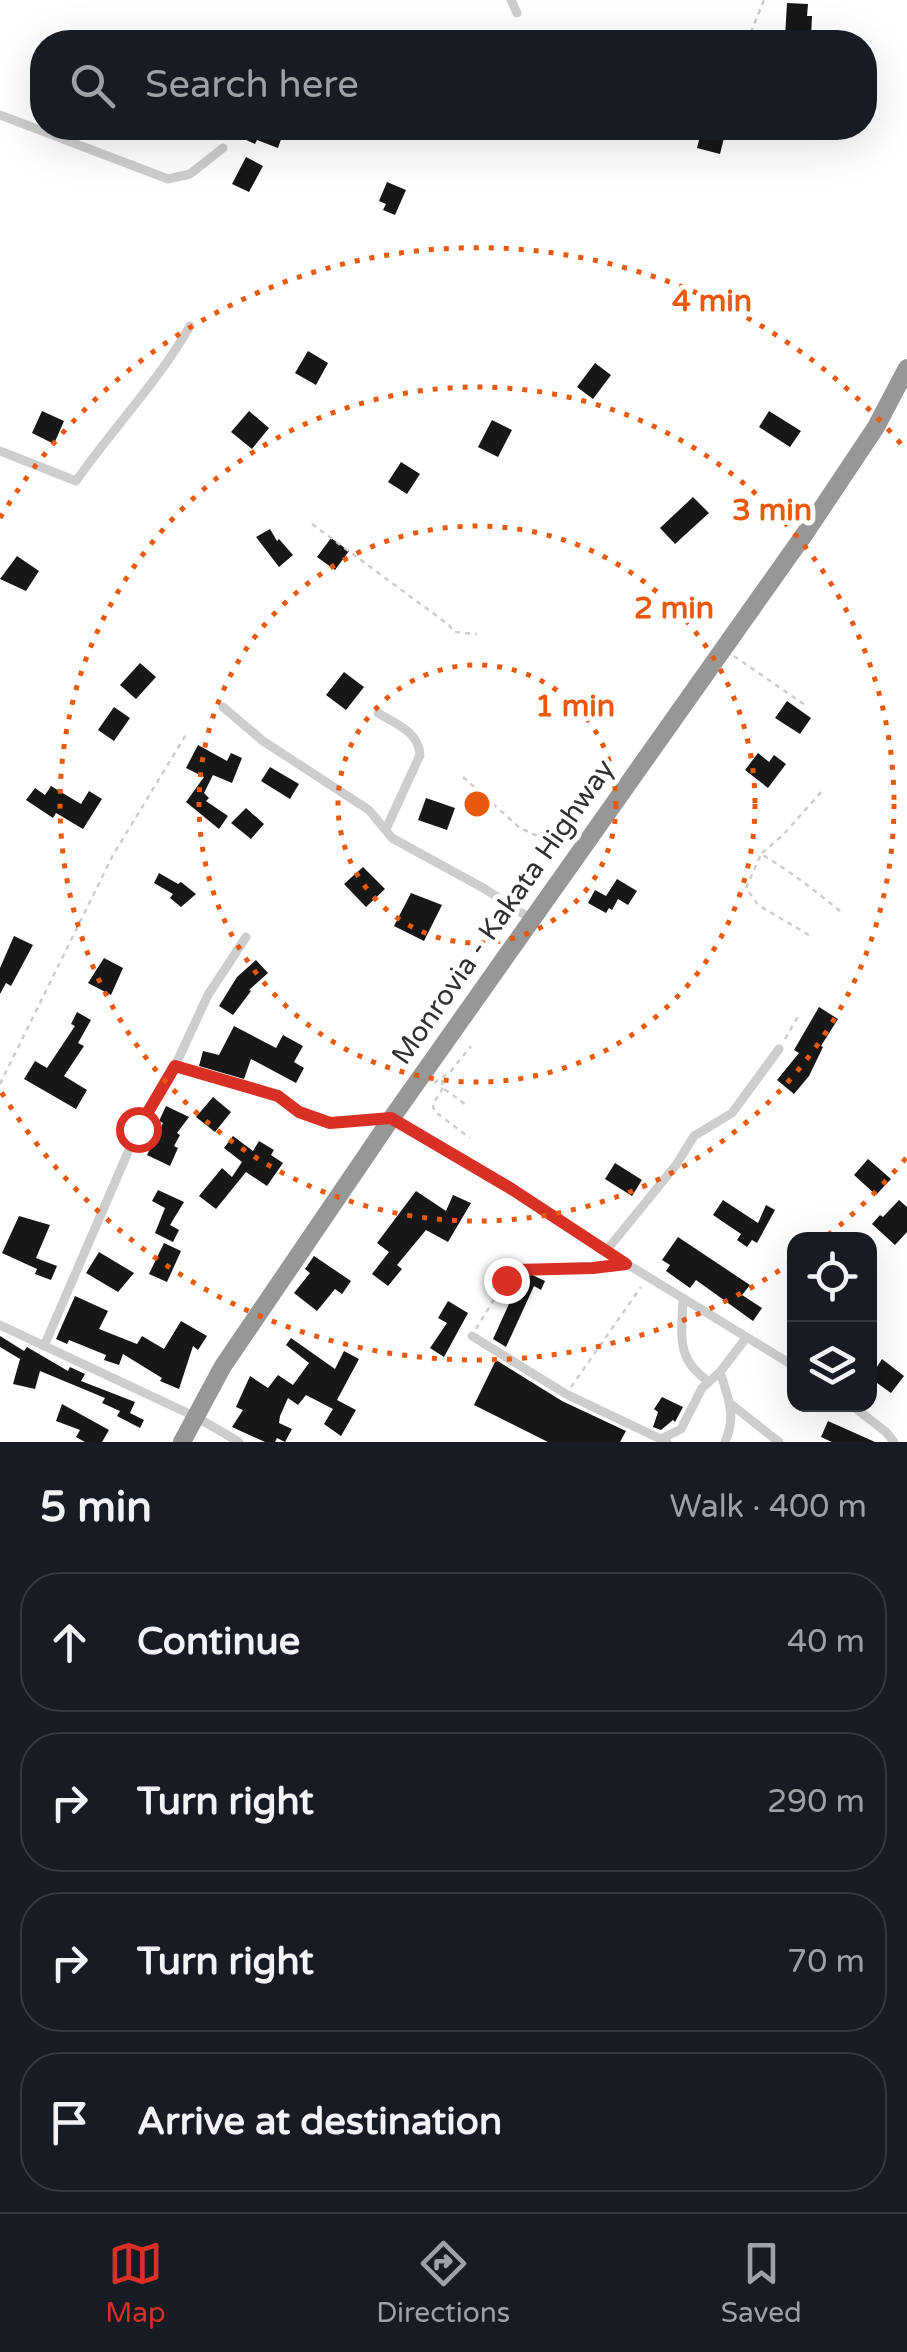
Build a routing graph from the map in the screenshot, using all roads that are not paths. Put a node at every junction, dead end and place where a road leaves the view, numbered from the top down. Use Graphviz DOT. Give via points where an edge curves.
graph roads {
  1 [pos="511,0"];
  2 [pos="517,13"];
  3 [pos="0,115"];
  4 [pos="30,126"];
  5 [pos="66,140"];
  6 [pos="222,148"];
  7 [pos="190,326"];
  8 [pos="907,368"];
  9 [pos="0,451"];
  10 [pos="222,708"];
  11 [pos="378,713"];
  12 [pos="386,830"];
  13 [pos="531,919"];
  14 [pos="246,938"];
  15 [pos="780,1050"];
  16 [pos="391,1118"];
  17 [pos="606,1251"];
  18 [pos="683,1299"];
  19 [pos="0,1325"];
  20 [pos="472,1336"];
  21 [pos="746,1338"];
  22 [pos="44,1346"];
  23 [pos="787,1362"];
  24 [pos="720,1372"];
  25 [pos="709,1382"];
  26 [pos="732,1405"];
  27 [pos="860,1412"];
  28 [pos="196,1417"];
  29 [pos="664,1441"];
  30 [pos="182,1442"];
  31 [pos="238,1442"];
  32 [pos="725,1442"];
  33 [pos="780,1442"];
  34 [pos="894,1442"];
  1 -- 2 [label="street"];
  3 -- 4 [label="street"];
  5 -- 6 [label="street" via="168,179 190,174"];
  7 -- 9 [label="street" via="76,481"];
  8 -- 13 [label="highway, Monrovia - Kakata Highway" via="857,456"];
  10 -- 12 [label="street" via="369,810"];
  11 -- 12 [label="street" via="420,747"];
  12 -- 13 [label="street"];
  13 -- 16 [label="highway, Monrovia - Kakata Highway"];
  14 -- 22 [label="street" via="208,995 138,1129"];
  15 -- 17 [label="street" via="732,1112 694,1136"];
  16 -- 17 [label="street"];
  16 -- 28 [label="highway, Monrovia - Kakata Highway" via="223,1366"];
  17 -- 18 [label="street"];
  18 -- 21 [label="street"];
  18 -- 25 [label="street" via="684,1356"];
  19 -- 22 [label="street"];
  20 -- 29 [label="street" via="566,1394"];
  21 -- 23 [label="street"];
  21 -- 24 [label="street"];
  22 -- 28 [label="street"];
  24 -- 25 [label="street"];
  24 -- 26 [label="street"];
  25 -- 29 [label="street" via="681,1429"];
  26 -- 32 [label="street"];
  26 -- 33 [label="street"];
  27 -- 34 [label="street"];
  28 -- 30 [label="highway, Monrovia - Kakata Highway"];
  28 -- 31 [label="street"];
}
